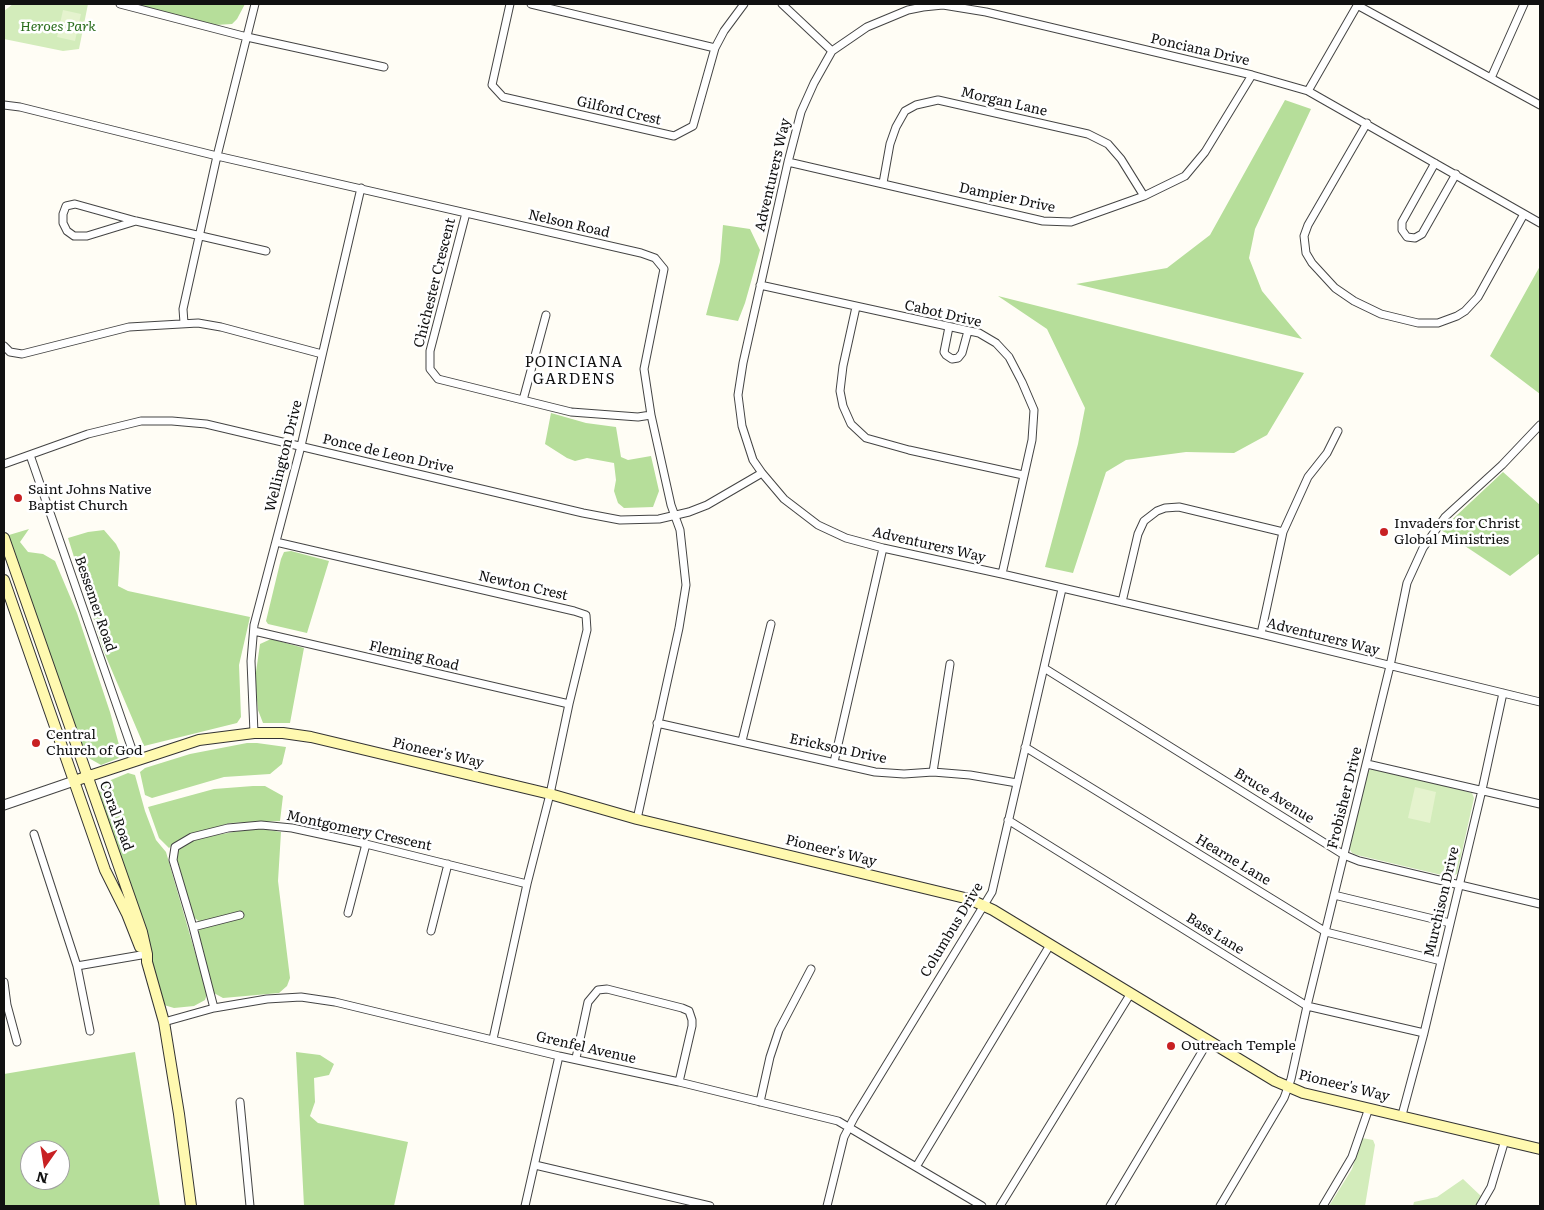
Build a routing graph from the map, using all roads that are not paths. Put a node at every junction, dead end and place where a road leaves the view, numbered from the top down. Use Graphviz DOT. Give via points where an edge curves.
graph roads {
  1 [pos="120,4"];
  2 [pos="255,4"];
  3 [pos="510,4"];
  4 [pos="531,4"];
  5 [pos="744,4"];
  6 [pos="782,4"];
  7 [pos="1358,4"];
  8 [pos="1524,4"];
  9 [pos="247,37"];
  10 [pos="715,48"];
  11 [pos="832,51"];
  12 [pos="384,67"];
  13 [pos="1252,75"];
  14 [pos="1491,78"];
  15 [pos="1308,90"];
  16 [pos="4,104"];
  17 [pos="1540,104"];
  18 [pos="1367,123"];
  19 [pos="217,156"];
  20 [pos="788,162"];
  21 [pos="1435,163"];
  22 [pos="1456,174"];
  23 [pos="883,183"];
  24 [pos="361,188"];
  25 [pos="1144,196"];
  26 [pos="466,213"];
  27 [pos="1524,214"];
  28 [pos="136,221"];
  29 [pos="1540,223"];
  30 [pos="200,236"];
  31 [pos="266,251"];
  32 [pos="760,285"];
  33 [pos="856,307"];
  34 [pos="546,315"];
  35 [pos="184,323"];
  36 [pos="949,327"];
  37 [pos="968,331"];
  38 [pos="4,346"];
  39 [pos="322,354"];
  40 [pos="523,400"];
  41 [pos="651,415"];
  42 [pos="1540,425"];
  43 [pos="1338,431"];
  44 [pos="301,446"];
  45 [pos="30,455"];
  46 [pos="4,464"];
  47 [pos="762,473"];
  48 [pos="1023,475"];
  49 [pos="676,515"];
  50 [pos="1283,532"];
  51 [pos="4,538"];
  52 [pos="276,542"];
  53 [pos="883,548"];
  54 [pos="8,561"];
  55 [pos="1002,574"];
  56 [pos="4,580"];
  57 [pos="1062,589"];
  58 [pos="1122,602"];
  59 [pos="772,624"];
  60 [pos="254,631"];
  61 [pos="1261,634"];
  62 [pos="48,664"];
  63 [pos="950,664"];
  64 [pos="1390,666"];
  65 [pos="34,668"];
  66 [pos="1044,668"];
  67 [pos="1503,693"];
  68 [pos="1540,702"];
  69 [pos="569,704"];
  70 [pos="657,723"];
  71 [pos="254,733"];
  72 [pos="742,741"];
  73 [pos="1025,748"];
  74 [pos="136,762"];
  75 [pos="834,762"];
  76 [pos="1367,764"];
  77 [pos="933,772"];
  78 [pos="87,776"];
  79 [pos="74,781"];
  80 [pos="1017,783"];
  81 [pos="1482,790"];
  82 [pos="550,794"];
  83 [pos="1540,804"];
  84 [pos="4,805"];
  85 [pos="637,819"];
  86 [pos="1008,820"];
  87 [pos="34,834"];
  88 [pos="366,844"];
  89 [pos="1344,855"];
  90 [pos="448,864"];
  91 [pos="527,884"];
  92 [pos="1459,884"];
  93 [pos="1334,894"];
  94 [pos="1540,904"];
  95 [pos="983,905"];
  96 [pos="348,913"];
  97 [pos="240,915"];
  98 [pos="1450,923"];
  99 [pos="193,927"];
  100 [pos="431,931"];
  101 [pos="1326,932"];
  102 [pos="1050,945"];
  103 [pos="146,957"];
  104 [pos="1441,961"];
  105 [pos="77,966"];
  106 [pos="811,969"];
  107 [pos="4,982"];
  108 [pos="1130,993"];
  109 [pos="5,1005"];
  110 [pos="1307,1006"];
  111 [pos="214,1008"];
  112 [pos="164,1022"];
  113 [pos="90,1031"];
  114 [pos="1424,1033"];
  115 [pos="493,1039"];
  116 [pos="1209,1040"];
  117 [pos="17,1042"];
  118 [pos="559,1056"];
  119 [pos="576,1058"];
  120 [pos="679,1082"];
  121 [pos="1288,1086"];
  122 [pos="240,1102"];
  123 [pos="760,1102"];
  124 [pos="1369,1108"];
  125 [pos="1402,1116"];
  126 [pos="849,1127"];
  127 [pos="1504,1140"];
  128 [pos="1540,1149"];
  129 [pos="535,1165"];
  130 [pos="916,1167"];
  131 [pos="190,1206"];
  132 [pos="250,1206"];
  133 [pos="525,1206"];
  134 [pos="710,1206"];
  135 [pos="827,1206"];
  136 [pos="982,1206"];
  137 [pos="1000,1206"];
  138 [pos="1110,1206"];
  139 [pos="1220,1206"];
  140 [pos="1323,1206"];
  141 [pos="1480,1206"];
  1 -- 9 [label="street"];
  2 -- 9 [label="street"];
  3 -- 10 [label="street, Gilford Crest" via="492,85 503,97 674,136 693,126"];
  4 -- 10 [label="street"];
  5 -- 10 [label="street, Gilford Crest"];
  6 -- 11 [label="street"];
  7 -- 14 [label="street"];
  7 -- 15 [label="street"];
  8 -- 14 [label="street"];
  9 -- 12 [label="street"];
  9 -- 19 [label="street"];
  11 -- 13 [label="street, Ponciana Drive" via="867,27 908,10 943,5 986,12"];
  11 -- 20 [label="street, Adventurers Way" via="801,112"];
  13 -- 15 [label="street, Ponciana Drive"];
  13 -- 25 [label="street, Dampier Drive" via="1205,152 1185,176"];
  14 -- 17 [label="street"];
  15 -- 18 [label="street, Ponciana Drive"];
  16 -- 19 [label="street, Nelson Road"];
  18 -- 21 [label="street, Ponciana Drive"];
  18 -- 27 [label="street" via="1304,236 1306,253 1312,263 1335,288 1359,304 1381,314 1418,323 1438,323 1457,316 1478,296"];
  19 -- 24 [label="street, Nelson Road"];
  19 -- 30 [label="street"];
  20 -- 23 [label="street, Dampier Drive"];
  20 -- 32 [label="street, Adventurers Way"];
  21 -- 22 [label="street, Ponciana Drive"];
  21 -- 22 [label="street" via="1402,222 1402,230 1407,237 1415,238 1422,234"];
  22 -- 27 [label="street, Ponciana Drive"];
  23 -- 25 [label="street, Dampier Drive" via="1043,221 1071,222"];
  23 -- 25 [label="street, Morgan Lane" via="890,144 905,111 916,104 938,100 1088,134 1108,144 1121,158"];
  24 -- 26 [label="street, Nelson Road"];
  24 -- 39 [label="street, Wellington Drive"];
  26 -- 40 [label="street, Chichester Crescent" via="430,351 430,369 438,380"];
  26 -- 41 [label="street, Nelson Road" via="641,253 654,258 664,268 644,369"];
  27 -- 29 [label="street, Ponciana Drive"];
  28 -- 28 [label="street" via="87,236 74,236 67,231 63,214 66,206 75,204"];
  28 -- 30 [label="street"];
  30 -- 31 [label="street"];
  30 -- 35 [label="street" via="183,309"];
  32 -- 33 [label="street, Cabot Drive"];
  32 -- 47 [label="street, Adventurers Way" via="738,395 742,426 753,460"];
  33 -- 36 [label="street, Cabot Drive"];
  33 -- 48 [label="street" via="840,391 851,424 866,438"];
  34 -- 40 [label="street"];
  35 -- 38 [label="street" via="129,327 22,354 10,352"];
  35 -- 39 [label="street" via="221,327"];
  36 -- 37 [label="street, Cabot Drive"];
  36 -- 37 [label="street" via="944,348 946,355 952,358 958,358 962,353"];
  37 -- 48 [label="street, Cabot Drive" via="996,343 1010,357 1034,410 1032,440"];
  39 -- 44 [label="street, Wellington Drive"];
  40 -- 41 [label="street, Chichester Crescent" via="580,413"];
  41 -- 49 [label="street, Nelson Road"];
  42 -- 64 [label="street, Frobisher Drive" via="1445,517 1423,548 1407,583"];
  43 -- 50 [label="street" via="1308,478"];
  44 -- 45 [label="street, Ponce de Leon Drive" via="206,424 141,421 88,434"];
  44 -- 49 [label="street, Ponce de Leon Drive" via="620,520"];
  44 -- 52 [label="street, Wellington Drive"];
  45 -- 46 [label="street, Ponce de Leon Drive"];
  45 -- 74 [label="street, Bessemer Road"];
  47 -- 49 [label="street, Ponce de Leon Drive" via="707,505"];
  47 -- 53 [label="street, Adventurers Way" via="784,499 818,525 846,538"];
  48 -- 55 [label="street, Cabot Drive"];
  49 -- 70 [label="street, Nelson Road" via="686,585"];
  50 -- 58 [label="street" via="1179,507 1156,511 1144,521 1138,534"];
  50 -- 61 [label="street"];
  51 -- 54 [label="main road, Coral Road"];
  52 -- 60 [label="street, Wellington Drive"];
  52 -- 69 [label="street, Newton Crest" via="586,615 587,630"];
  53 -- 55 [label="street, Adventurers Way"];
  53 -- 75 [label="street"];
  54 -- 62 [label="main road, Coral Road"];
  55 -- 57 [label="street, Adventurers Way"];
  56 -- 65 [label="main road, Coral Road"];
  57 -- 58 [label="street, Adventurers Way"];
  57 -- 66 [label="street, Columbus Drive"];
  58 -- 61 [label="street, Adventurers Way"];
  59 -- 72 [label="street"];
  60 -- 69 [label="street, Fleming Road"];
  60 -- 71 [label="street, Wellington Drive" via="251,661"];
  61 -- 64 [label="street, Adventurers Way"];
  62 -- 65 [label="main road"];
  62 -- 78 [label="main road, Coral Road"];
  63 -- 77 [label="street"];
  64 -- 67 [label="street, Adventurers Way"];
  64 -- 76 [label="street, Frobisher Drive"];
  65 -- 79 [label="main road, Coral Road"];
  66 -- 73 [label="street, Columbus Drive"];
  66 -- 89 [label="street, Bruce Avenue"];
  67 -- 68 [label="street, Adventurers Way"];
  67 -- 81 [label="street, Murchison Drive"];
  69 -- 82 [label="street, Newton Crest"];
  70 -- 72 [label="street, Erickson Drive"];
  70 -- 85 [label="street, Nelson Road"];
  71 -- 74 [label="main road, Pioneer's Way" via="199,740"];
  71 -- 82 [label="main road, Pioneer's Way" via="311,737"];
  72 -- 75 [label="street, Erickson Drive"];
  73 -- 80 [label="street, Columbus Drive"];
  73 -- 101 [label="street, Hearne Lane"];
  74 -- 78 [label="main road, Pioneer's Way"];
  75 -- 77 [label="street, Erickson Drive" via="875,772"];
  76 -- 81 [label="street"];
  76 -- 89 [label="street, Frobisher Drive"];
  77 -- 80 [label="street, Erickson Drive"];
  78 -- 79 [label="main road, Pioneer's Way"];
  78 -- 103 [label="main road, Coral Road" via="139,923"];
  79 -- 84 [label="street"];
  79 -- 103 [label="main road, Coral Road" via="105,870"];
  80 -- 86 [label="street, Columbus Drive"];
  81 -- 83 [label="street"];
  81 -- 92 [label="street, Murchison Drive"];
  82 -- 85 [label="main road, Pioneer's Way"];
  82 -- 91 [label="street, Newton Crest"];
  85 -- 95 [label="main road, Pioneer's Way" via="960,896"];
  86 -- 95 [label="street, Columbus Drive" via="992,892"];
  86 -- 110 [label="street, Bass Lane"];
  87 -- 105 [label="street"];
  88 -- 90 [label="street, Montgomery Crescent"];
  88 -- 96 [label="street"];
  88 -- 99 [label="street, Montgomery Crescent" via="292,828 261,825 228,828 192,837 175,847 173,860"];
  89 -- 92 [label="street, Bruce Avenue"];
  89 -- 93 [label="street, Frobisher Drive"];
  90 -- 91 [label="street, Montgomery Crescent"];
  90 -- 100 [label="street"];
  91 -- 115 [label="street, Newton Crest"];
  92 -- 94 [label="street, Bruce Avenue"];
  92 -- 98 [label="street, Murchison Drive"];
  93 -- 98 [label="street"];
  93 -- 101 [label="street, Frobisher Drive"];
  95 -- 102 [label="main road, Pioneer's Way"];
  95 -- 126 [label="street, Columbus Drive"];
  97 -- 99 [label="street"];
  98 -- 104 [label="street, Murchison Drive"];
  99 -- 111 [label="street, Montgomery Crescent"];
  101 -- 104 [label="street, Hearne Lane"];
  101 -- 110 [label="street, Frobisher Drive"];
  102 -- 108 [label="main road, Pioneer's Way"];
  102 -- 130 [label="street"];
  103 -- 105 [label="street"];
  103 -- 112 [label="main road, Coral Road"];
  104 -- 114 [label="street, Murchison Drive"];
  105 -- 113 [label="street"];
  106 -- 123 [label="street" via="779,1030"];
  107 -- 109 [label="street"];
  108 -- 116 [label="main road, Pioneer's Way"];
  108 -- 137 [label="street"];
  109 -- 117 [label="street"];
  110 -- 114 [label="street, Bass Lane"];
  110 -- 121 [label="street, Frobisher Drive"];
  111 -- 112 [label="street, Grenfel Avenue"];
  111 -- 115 [label="street, Grenfel Avenue" via="301,997"];
  112 -- 131 [label="main road, Coral Road"];
  114 -- 125 [label="street, Murchison Drive"];
  115 -- 118 [label="street, Grenfel Avenue"];
  116 -- 121 [label="main road, Pioneer's Way"];
  116 -- 138 [label="street"];
  118 -- 119 [label="street, Grenfel Avenue"];
  118 -- 129 [label="street"];
  119 -- 120 [label="street, Grenfel Avenue"];
  119 -- 120 [label="street" via="588,1002 598,990 606,989 688,1011 692,1026"];
  120 -- 123 [label="street, Grenfel Avenue"];
  121 -- 124 [label="main road, Pioneer's Way" via="1303,1093"];
  121 -- 139 [label="street, Frobisher Drive"];
  122 -- 132 [label="street"];
  123 -- 126 [label="street, Grenfel Avenue" via="838,1121"];
  124 -- 125 [label="main road, Pioneer's Way"];
  124 -- 140 [label="street" via="1352,1157"];
  125 -- 127 [label="main road, Pioneer's Way"];
  126 -- 130 [label="street, Grenfel Avenue"];
  126 -- 135 [label="street, Columbus Drive"];
  127 -- 128 [label="main road, Pioneer's Way"];
  127 -- 141 [label="street" via="1491,1187"];
  129 -- 133 [label="street"];
  129 -- 134 [label="street"];
  130 -- 136 [label="street, Grenfel Avenue"];
}
